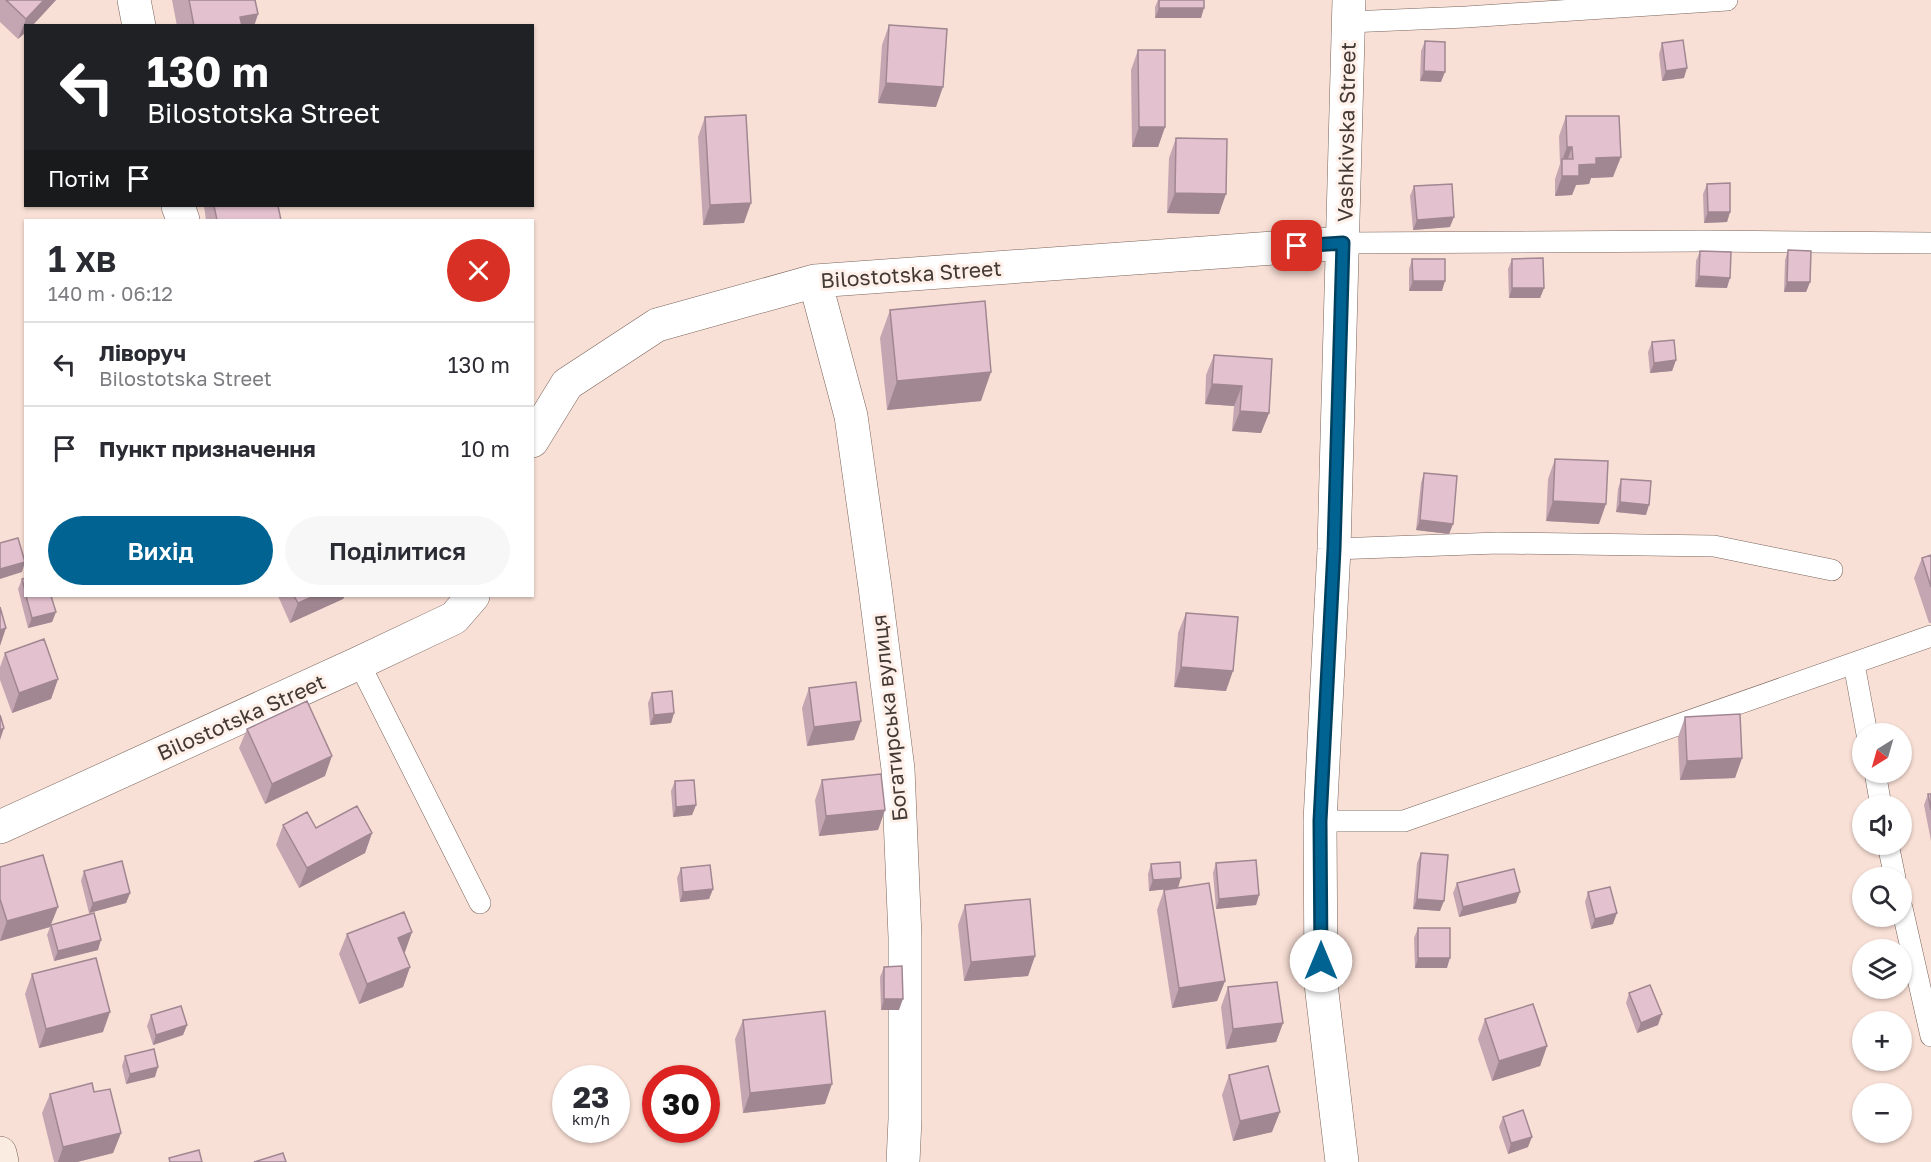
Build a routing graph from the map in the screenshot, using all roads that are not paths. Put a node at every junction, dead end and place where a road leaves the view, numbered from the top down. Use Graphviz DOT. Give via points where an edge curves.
graph roads {
  1 [pos="134,0"];
  2 [pos="1727,0"];
  3 [pos="1349,11"];
  4 [pos="139,24"];
  5 [pos="1343,243"];
  6 [pos="1931,243"];
  7 [pos="815,281"];
  8 [pos="534,438"];
  9 [pos="1334,549"];
  10 [pos="1832,570"];
  11 [pos="472,597"];
  12 [pos="1931,636"];
  13 [pos="359,663"];
  14 [pos="1854,664"];
  15 [pos="1865,723"];
  16 [pos="1320,821"];
  17 [pos="0,827"];
  18 [pos="480,903"];
  19 [pos="1906,927"];
  20 [pos="1931,1036"];
  21 [pos="0,1152"];
  22 [pos="2,1162"];
  23 [pos="903,1162"];
  24 [pos="1342,1162"];
  1 -- 4 [label="street"];
  2 -- 3 [label="lane" via="1466,17"];
  3 -- 5 [label="street, Vashkivska Street"];
  5 -- 6 [label="lane"];
  5 -- 7 [label="street, Bilostotska Street"];
  5 -- 9 [label="street, Vashkivska Street"];
  7 -- 8 [label="street, Bilostotska Street" via="657,325 567,384"];
  7 -- 23 [label="street, Богатирська вулиця" via="851,416 898,769 905,937"];
  9 -- 10 [label="lane" via="1498,543 1714,546"];
  9 -- 16 [label="street, Vashkivska Street"];
  11 -- 13 [label="street, Bilostotska Street" via="454,618"];
  12 -- 14 [label="lane"];
  13 -- 17 [label="street, Bilostotska Street"];
  13 -- 18 [label="lane"];
  14 -- 15 [label="lane"];
  14 -- 16 [label="lane" via="1404,821"];
  16 -- 24 [label="street, Vashkivska Street" via="1321,984"];
  19 -- 20 [label="lane"];
  21 -- 22 [label="street"];
}
